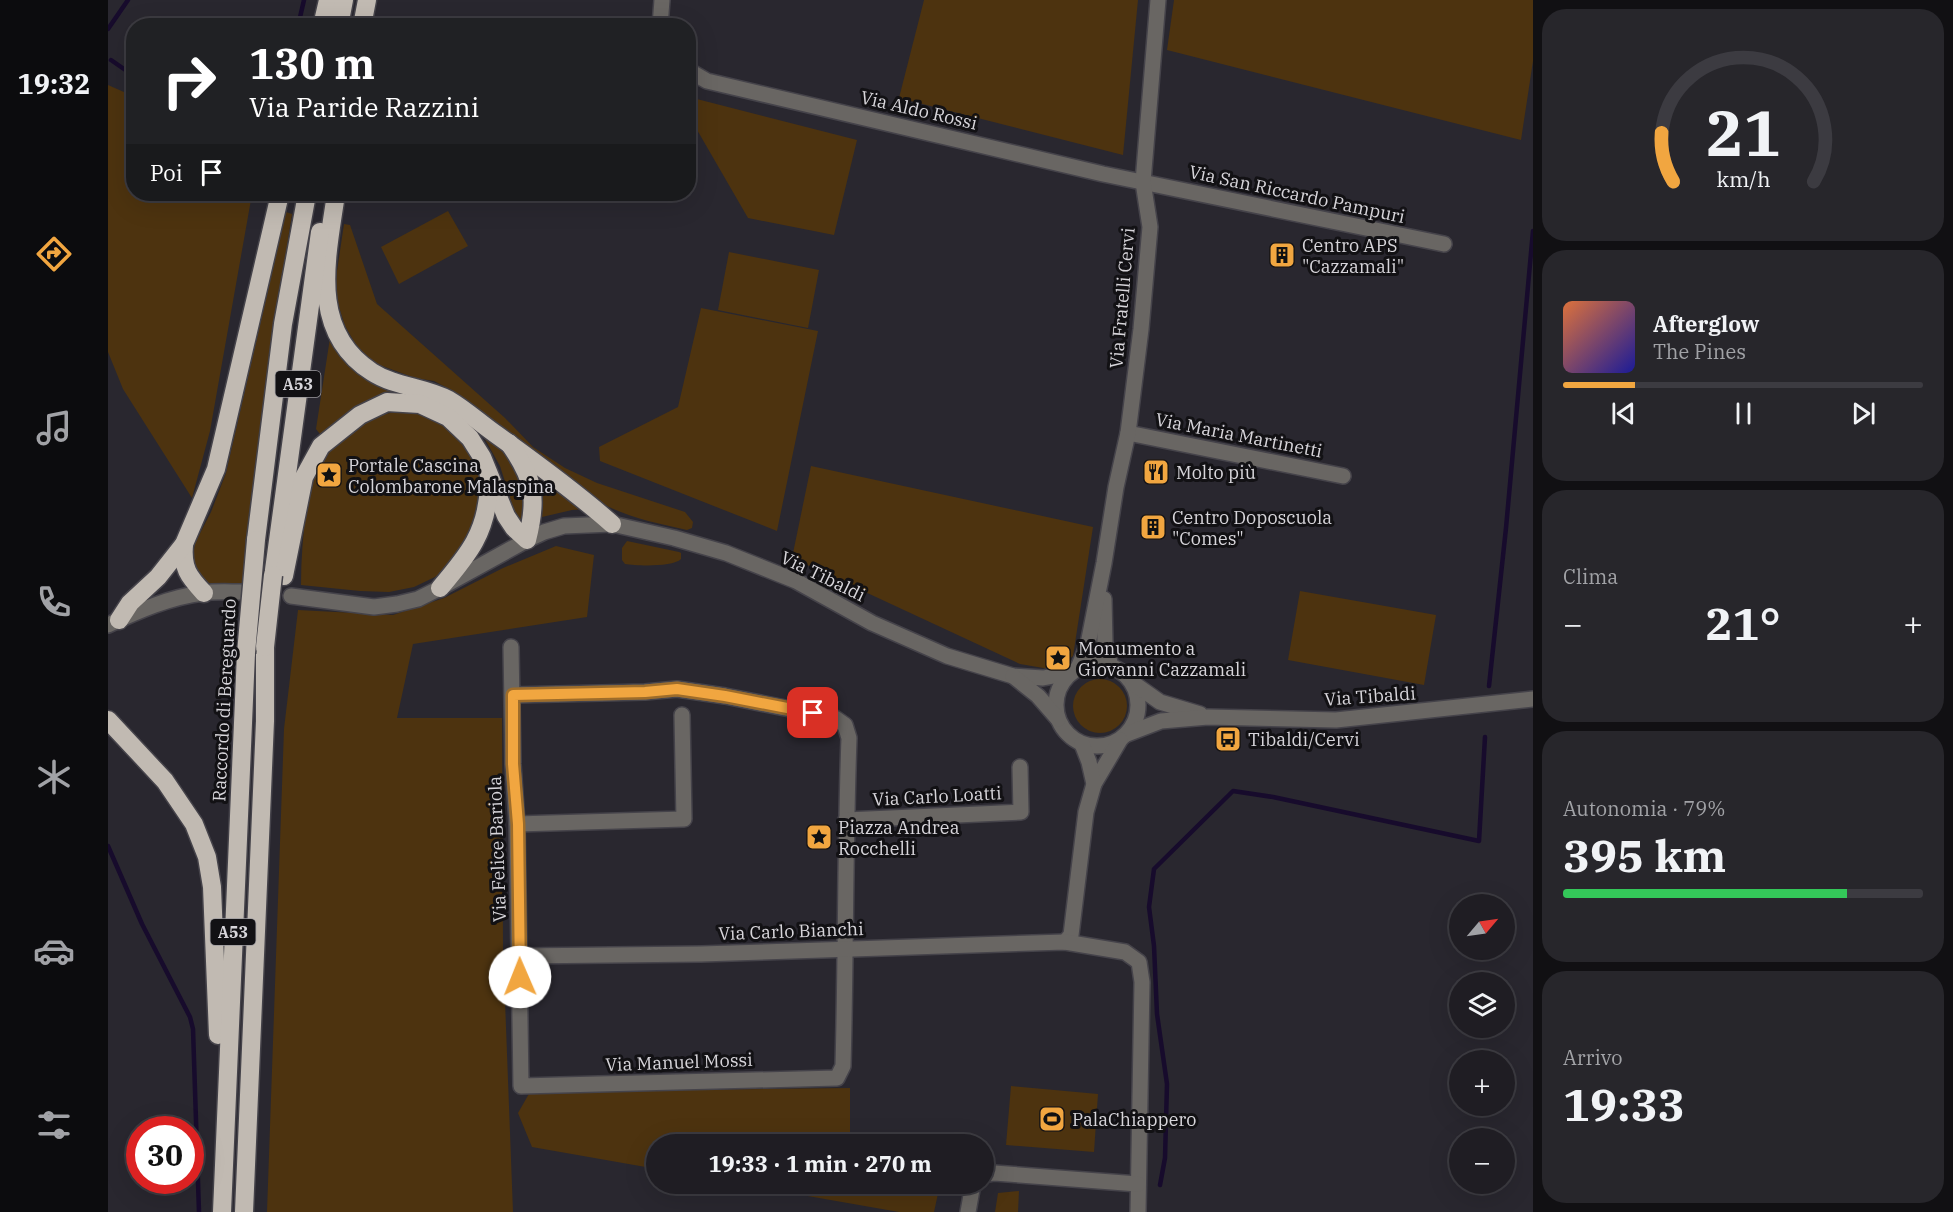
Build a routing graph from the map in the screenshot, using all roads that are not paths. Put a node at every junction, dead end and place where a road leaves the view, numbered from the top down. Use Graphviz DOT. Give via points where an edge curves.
graph roads {
  1 [pos="328,0"];
  2 [pos="344,0"];
  3 [pos="367,0"];
  4 [pos="662,0"];
  5 [pos="1158,0"];
  6 [pos="324,18"];
  7 [pos="341,18"];
  8 [pos="364,18"];
  9 [pos="661,18"];
  10 [pos="696,75"];
  11 [pos="1143,182"];
  12 [pos="278,201"];
  13 [pos="306,201"];
  14 [pos="325,201"];
  15 [pos="335,201"];
  16 [pos="1444,244"];
  17 [pos="1128,433"];
  18 [pos="508,443"];
  19 [pos="1343,476"];
  20 [pos="490,478"];
  21 [pos="612,524"];
  22 [pos="527,540"];
  23 [pos="183,544"];
  24 [pos="1104,563"];
  25 [pos="279,576"];
  26 [pos="441,588"];
  27 [pos="204,592"];
  28 [pos="241,592"];
  29 [pos="291,596"];
  30 [pos="113,622"];
  31 [pos="511,647"];
  32 [pos="1112,666"];
  33 [pos="1074,671"];
  34 [pos="1013,676"];
  35 [pos="1132,682"];
  36 [pos="513,695"];
  37 [pos="1533,699"];
  38 [pos="682,715"];
  39 [pos="1208,717"];
  40 [pos="1058,719"];
  41 [pos="108,720"];
  42 [pos="1124,737"];
  43 [pos="1082,744"];
  44 [pos="1020,767"];
  45 [pos="1094,784"];
  46 [pos="846,820"];
  47 [pos="518,824"];
  48 [pos="1065,942"];
  49 [pos="846,948"];
  50 [pos="519,956"];
  51 [pos="521,1086"];
  52 [pos="224,1144"];
  53 [pos="994,1173"];
  54 [pos="1138,1184"];
  55 [pos="972,1194"];
  56 [pos="222,1212"];
  57 [pos="244,1212"];
  58 [pos="968,1212"];
  59 [pos="1138,1212"];
  1 -- 6 [label="highway"];
  2 -- 7 [label="highway"];
  3 -- 8 [label="highway"];
  4 -- 9 [label="street"];
  5 -- 11 [label="street, Via Fratelli Cervi"];
  10 -- 11 [label="street, Via Aldo Rossi" via="707,81"];
  11 -- 16 [label="street, Via San Riccardo Pampuri"];
  11 -- 17 [label="street, Via Fratelli Cervi" via="1150,227"];
  12 -- 23 [label="highway" via="216,469"];
  13 -- 52 [label="highway, Raccordo di Bereguardo / A53, bridge" via="283,324 246,652"];
  14 -- 25 [label="highway, A53"];
  15 -- 18 [label="highway" via="326,301 333,327 348,352 372,372 448,400"];
  17 -- 19 [label="street, Via Maria Martinetti"];
  17 -- 24 [label="street, Via Fratelli Cervi"];
  18 -- 21 [label="highway"];
  18 -- 22 [label="highway" via="528,476 533,495"];
  20 -- 22 [label="highway" via="506,516"];
  20 -- 25 [label="highway" via="470,438 448,417 420,404 387,402 360,415 321,446 304,477"];
  20 -- 26 [label="highway" via="488,507 473,547"];
  21 -- 22 [label="street, Via Tibaldi" via="564,526"];
  21 -- 34 [label="street, Via Tibaldi" via="726,553 796,581 947,656"];
  22 -- 26 [label="street, Via Tibaldi"];
  23 -- 27 [label="highway" via="182,560 187,573"];
  23 -- 30 [label="highway" via="158,577"];
  24 -- 32 [label="street, Via Fratelli Cervi" via="1105,644"];
  24 -- 33 [label="street, Via Fratelli Cervi" via="1088,644"];
  25 -- 57 [label="highway, A53, bridge" via="265,721"];
  26 -- 29 [label="street, Via Tibaldi" via="418,599 374,607"];
  27 -- 28 [label="street"];
  27 -- 30 [label="street"];
  31 -- 36 [label="street, Via Felice Bariola"];
  32 -- 33 [label="street" via="1095,663"];
  32 -- 35 [label="street"];
  33 -- 34 [label="street, Via Tibaldi" via="1043,678"];
  33 -- 40 [label="street" via="1057,694"];
  34 -- 40 [label="street, Via Tibaldi"];
  35 -- 39 [label="street, Via Tibaldi" via="1160,702"];
  35 -- 42 [label="street" via="1139,709"];
  36 -- 46 [label="street" via="677,689 835,718 845,725 849,738"];
  36 -- 47 [label="street, Via Felice Bariola"];
  37 -- 39 [label="street, Via Tibaldi" via="1336,720"];
  38 -- 47 [label="street" via="684,819"];
  39 -- 42 [label="street, Via Tibaldi" via="1161,721"];
  40 -- 43 [label="street" via="1068,734"];
  41 -- 52 [label="highway" via="165,780 194,824 207,857 212,887"];
  42 -- 43 [label="street" via="1098,747"];
  42 -- 45 [label="street"];
  43 -- 45 [label="street"];
  44 -- 46 [label="street, Via Carlo Loatti" via="1021,812"];
  45 -- 48 [label="street" via="1086,812 1071,935"];
  46 -- 49 [label="street"];
  47 -- 50 [label="street, Via Felice Bariola"];
  48 -- 49 [label="street, Via Carlo Bianchi"];
  48 -- 54 [label="street, Via Carlo Bianchi" via="1125,952 1139,962 1142,982"];
  49 -- 50 [label="street, Via Carlo Bianchi"];
  49 -- 51 [label="street, Via Manuel Mossi" via="843,1066 837,1077"];
  50 -- 51 [label="street, Via Felice Bariola"];
  52 -- 56 [label="highway, Raccordo di Bereguardo / A53"];
  53 -- 54 [label="street"];
  54 -- 59 [label="street"];
  55 -- 58 [label="street"];
}
